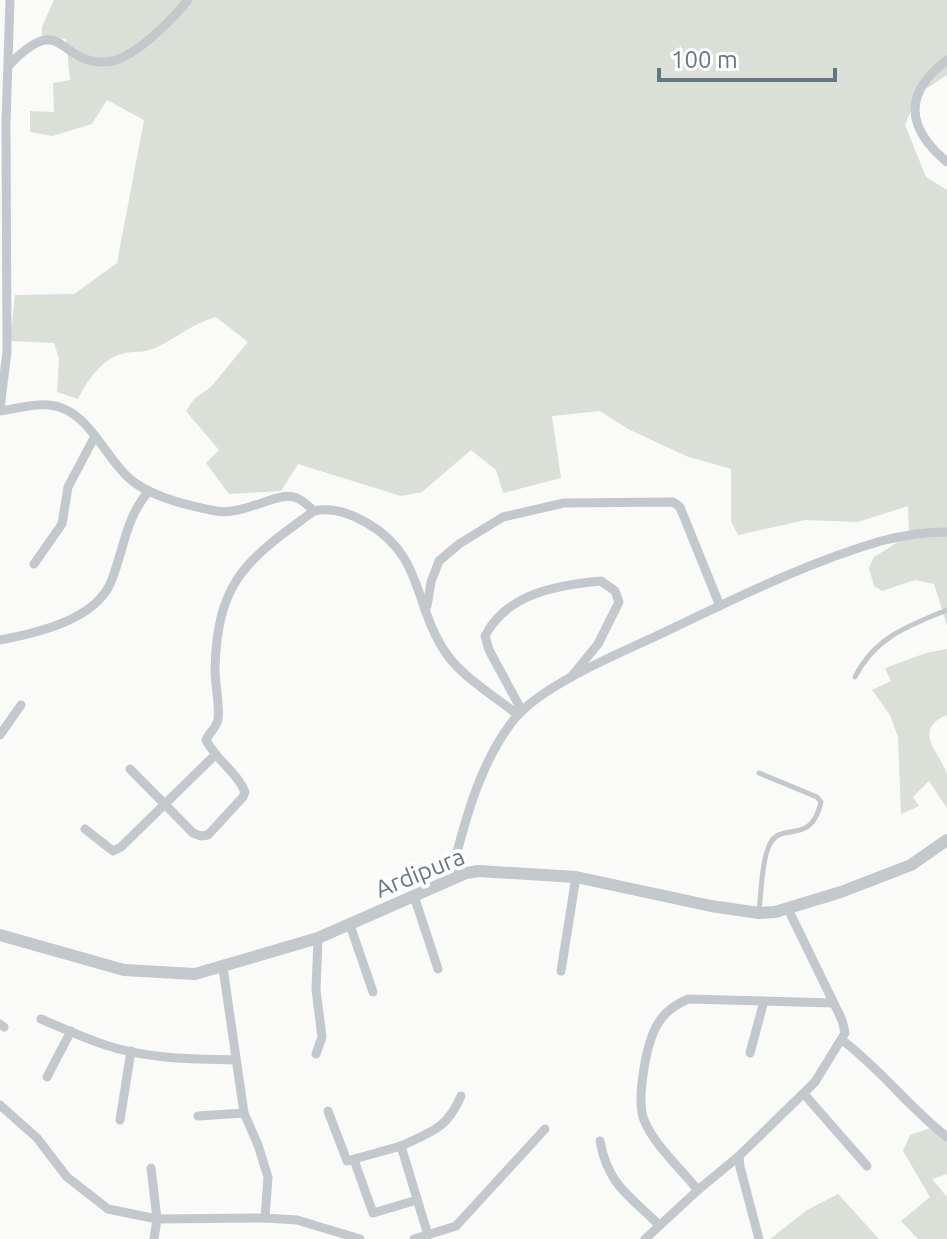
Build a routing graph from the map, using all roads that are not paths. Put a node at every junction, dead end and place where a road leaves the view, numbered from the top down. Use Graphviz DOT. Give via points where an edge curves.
graph roads {
  1 [pos="10,0"];
  2 [pos="188,0"];
  3 [pos="947,60"];
  4 [pos="9,65"];
  5 [pos="4,99"];
  6 [pos="947,162"];
  7 [pos="3,216"];
  8 [pos="0,410"];
  9 [pos="95,436"];
  10 [pos="149,491"];
  11 [pos="314,511"];
  12 [pos="947,532"];
  13 [pos="34,564"];
  14 [pos="720,606"];
  15 [pos="426,610"];
  16 [pos="947,610"];
  17 [pos="0,640"];
  18 [pos="855,677"];
  19 [pos="569,679"];
  20 [pos="21,705"];
  21 [pos="520,713"];
  22 [pos="0,735"];
  23 [pos="215,755"];
  24 [pos="130,769"];
  25 [pos="759,773"];
  26 [pos="165,804"];
  27 [pos="85,829"];
  28 [pos="947,840"];
  29 [pos="576,877"];
  30 [pos="450,879"];
  31 [pos="414,896"];
  32 [pos="788,909"];
  33 [pos="759,913"];
  34 [pos="350,925"];
  35 [pos="0,935"];
  36 [pos="318,938"];
  37 [pos="223,968"];
  38 [pos="438,969"];
  39 [pos="561,971"];
  40 [pos="373,992"];
  41 [pos="764,1001"];
  42 [pos="833,1003"];
  43 [pos="41,1019"];
  44 [pos="71,1031"];
  45 [pos="842,1040"];
  46 [pos="131,1051"];
  47 [pos="750,1053"];
  48 [pos="316,1054"];
  49 [pos="236,1060"];
  50 [pos="47,1077"];
  51 [pos="804,1094"];
  52 [pos="461,1096"];
  53 [pos="0,1105"];
  54 [pos="328,1111"];
  55 [pos="244,1113"];
  56 [pos="198,1116"];
  57 [pos="120,1120"];
  58 [pos="545,1129"];
  59 [pos="947,1137"];
  60 [pos="600,1141"];
  61 [pos="401,1146"];
  62 [pos="739,1156"];
  63 [pos="354,1160"];
  64 [pos="867,1166"];
  65 [pos="151,1168"];
  66 [pos="698,1190"];
  67 [pos="417,1200"];
  68 [pos="265,1218"];
  69 [pos="157,1219"];
  70 [pos="659,1225"];
  71 [pos="428,1235"];
  72 [pos="154,1239"];
  73 [pos="360,1239"];
  74 [pos="414,1239"];
  75 [pos="645,1239"];
  76 [pos="759,1239"];
  1 -- 4 [label="street"];
  2 -- 4 [label="street" via="120,60 85,60 51,40 38,41"];
  3 -- 6 [label="street" via="920,88 914,115 926,142"];
  4 -- 5 [label="street"];
  5 -- 7 [label="street"];
  7 -- 8 [label="street" via="7,351"];
  8 -- 9 [label="street" via="59,407"];
  9 -- 10 [label="street" via="129,478"];
  9 -- 13 [label="street" via="68,487 62,524"];
  10 -- 11 [label="street" via="219,512 239,512 289,496"];
  10 -- 17 [label="street" via="126,528 104,595 75,617"];
  11 -- 15 [label="street" via="339,511 386,534 402,553"];
  11 -- 23 [label="street" via="253,558 224,602 217,627 218,719 206,738"];
  12 -- 14 [label="street" via="880,542"];
  14 -- 15 [label="street" via="680,507 643,501 564,503 503,517 439,561"];
  14 -- 19 [label="street"];
  15 -- 21 [label="street" via="449,659"];
  16 -- 18 [label="lane" via="892,635 867,656"];
  19 -- 21 [label="street"];
  19 -- 21 [label="street" via="598,644 619,602 615,591 601,581 544,589 491,624 485,636 489,650"];
  20 -- 22 [label="street"];
  21 -- 30 [label="street" via="490,759"];
  23 -- 26 [label="street"];
  23 -- 26 [label="street" via="245,792 208,835 193,833"];
  24 -- 26 [label="street"];
  25 -- 33 [label="lane" via="821,802 806,829 777,835 769,845"];
  26 -- 27 [label="street" via="113,851"];
  28 -- 32 [label="street, Ardipura" via="911,865"];
  29 -- 30 [label="street, Ardipura" via="478,871"];
  29 -- 33 [label="street, Ardipura"];
  29 -- 39 [label="street"];
  30 -- 31 [label="street, Ardipura"];
  31 -- 34 [label="street, Ardipura"];
  31 -- 38 [label="street"];
  32 -- 33 [label="street, Ardipura"];
  32 -- 42 [label="street"];
  34 -- 36 [label="street, Ardipura"];
  34 -- 40 [label="street"];
  35 -- 37 [label="street, Ardipura" via="124,970 195,974"];
  36 -- 37 [label="street, Ardipura"];
  36 -- 48 [label="street" via="316,990 322,1037"];
  37 -- 49 [label="street"];
  41 -- 42 [label="street"];
  41 -- 47 [label="street"];
  41 -- 66 [label="street" via="688,999 676,1004 655,1028 642,1081 643,1118"];
  42 -- 45 [label="street" via="844,1026"];
  43 -- 44 [label="street"];
  44 -- 46 [label="street"];
  44 -- 50 [label="street"];
  45 -- 51 [label="street"];
  45 -- 59 [label="street"];
  46 -- 49 [label="street"];
  46 -- 57 [label="street"];
  49 -- 55 [label="street"];
  51 -- 62 [label="street"];
  51 -- 64 [label="street"];
  52 -- 61 [label="street" via="438,1129"];
  53 -- 69 [label="street" via="92,1199 108,1209"];
  54 -- 63 [label="street" via="344,1157"];
  55 -- 56 [label="street"];
  55 -- 68 [label="street" via="268,1177"];
  58 -- 71 [label="street" via="456,1226"];
  60 -- 70 [label="street" via="612,1180"];
  61 -- 63 [label="street"];
  61 -- 67 [label="street"];
  62 -- 66 [label="street"];
  62 -- 76 [label="street"];
  63 -- 67 [label="street" via="373,1213"];
  65 -- 69 [label="street"];
  66 -- 70 [label="street"];
  67 -- 71 [label="street"];
  68 -- 69 [label="street"];
  68 -- 73 [label="street" via="297,1220"];
  69 -- 72 [label="street"];
  70 -- 75 [label="street"];
  71 -- 74 [label="street"];
}
